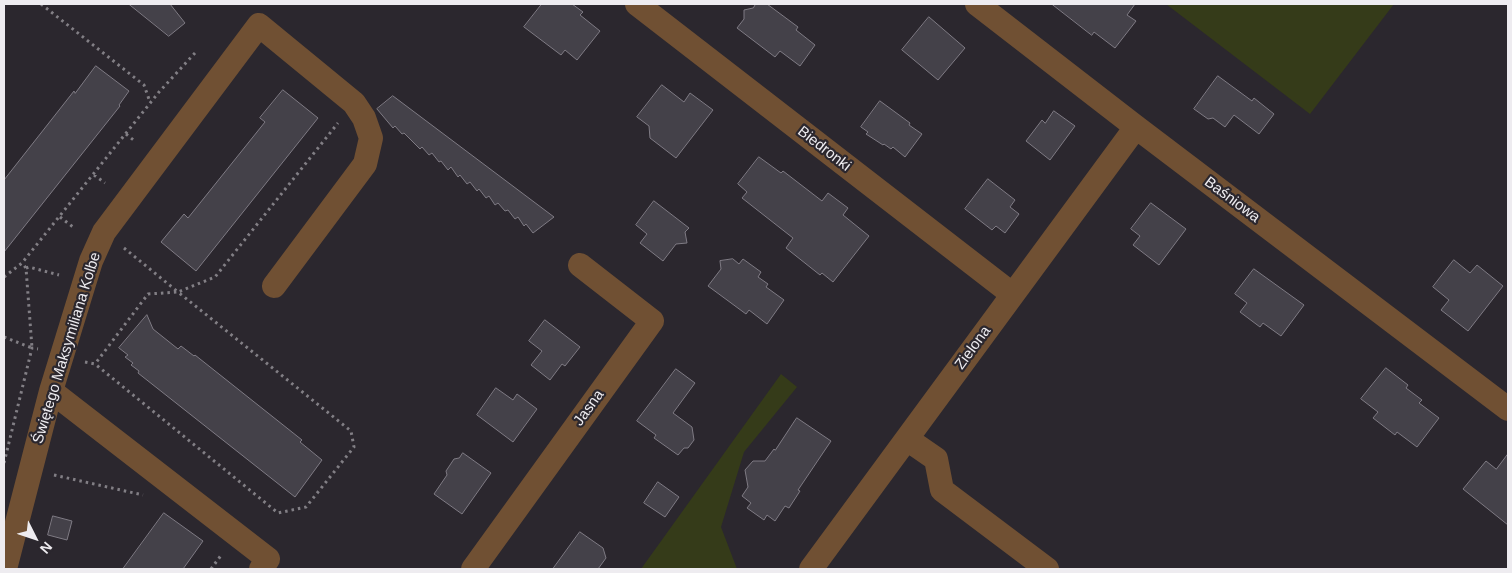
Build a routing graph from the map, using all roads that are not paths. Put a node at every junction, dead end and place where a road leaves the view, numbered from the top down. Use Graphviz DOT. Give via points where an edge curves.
graph roads {
  1 [pos="636,4"];
  2 [pos="977,4"];
  3 [pos="1136,127"];
  4 [pos="580,265"];
  5 [pos="274,286"];
  6 [pos="1012,294"];
  7 [pos="51,391"];
  8 [pos="1508,409"];
  9 [pos="907,439"];
  10 [pos="5,569"];
  11 [pos="261,569"];
  12 [pos="474,569"];
  13 [pos="811,569"];
  14 [pos="1047,569"];
  1 -- 6 [label="street, Biedronki"];
  2 -- 3 [label="street, Baśniowa"];
  3 -- 6 [label="street, Zielona"];
  3 -- 8 [label="street, Baśniowa"];
  4 -- 12 [label="street, Jasna" via="652,321"];
  5 -- 7 [label="street, Świętego Maksymiliana Kolbe" via="365,164 371,138 354,103 259,26 104,232 91,261"];
  6 -- 9 [label="street, Zielona"];
  7 -- 10 [label="street, Świętego Maksymiliana Kolbe"];
  7 -- 11 [label="street" via="268,559"];
  9 -- 13 [label="street, Zielona"];
  9 -- 14 [label="street" via="936,459 942,490"];
}
